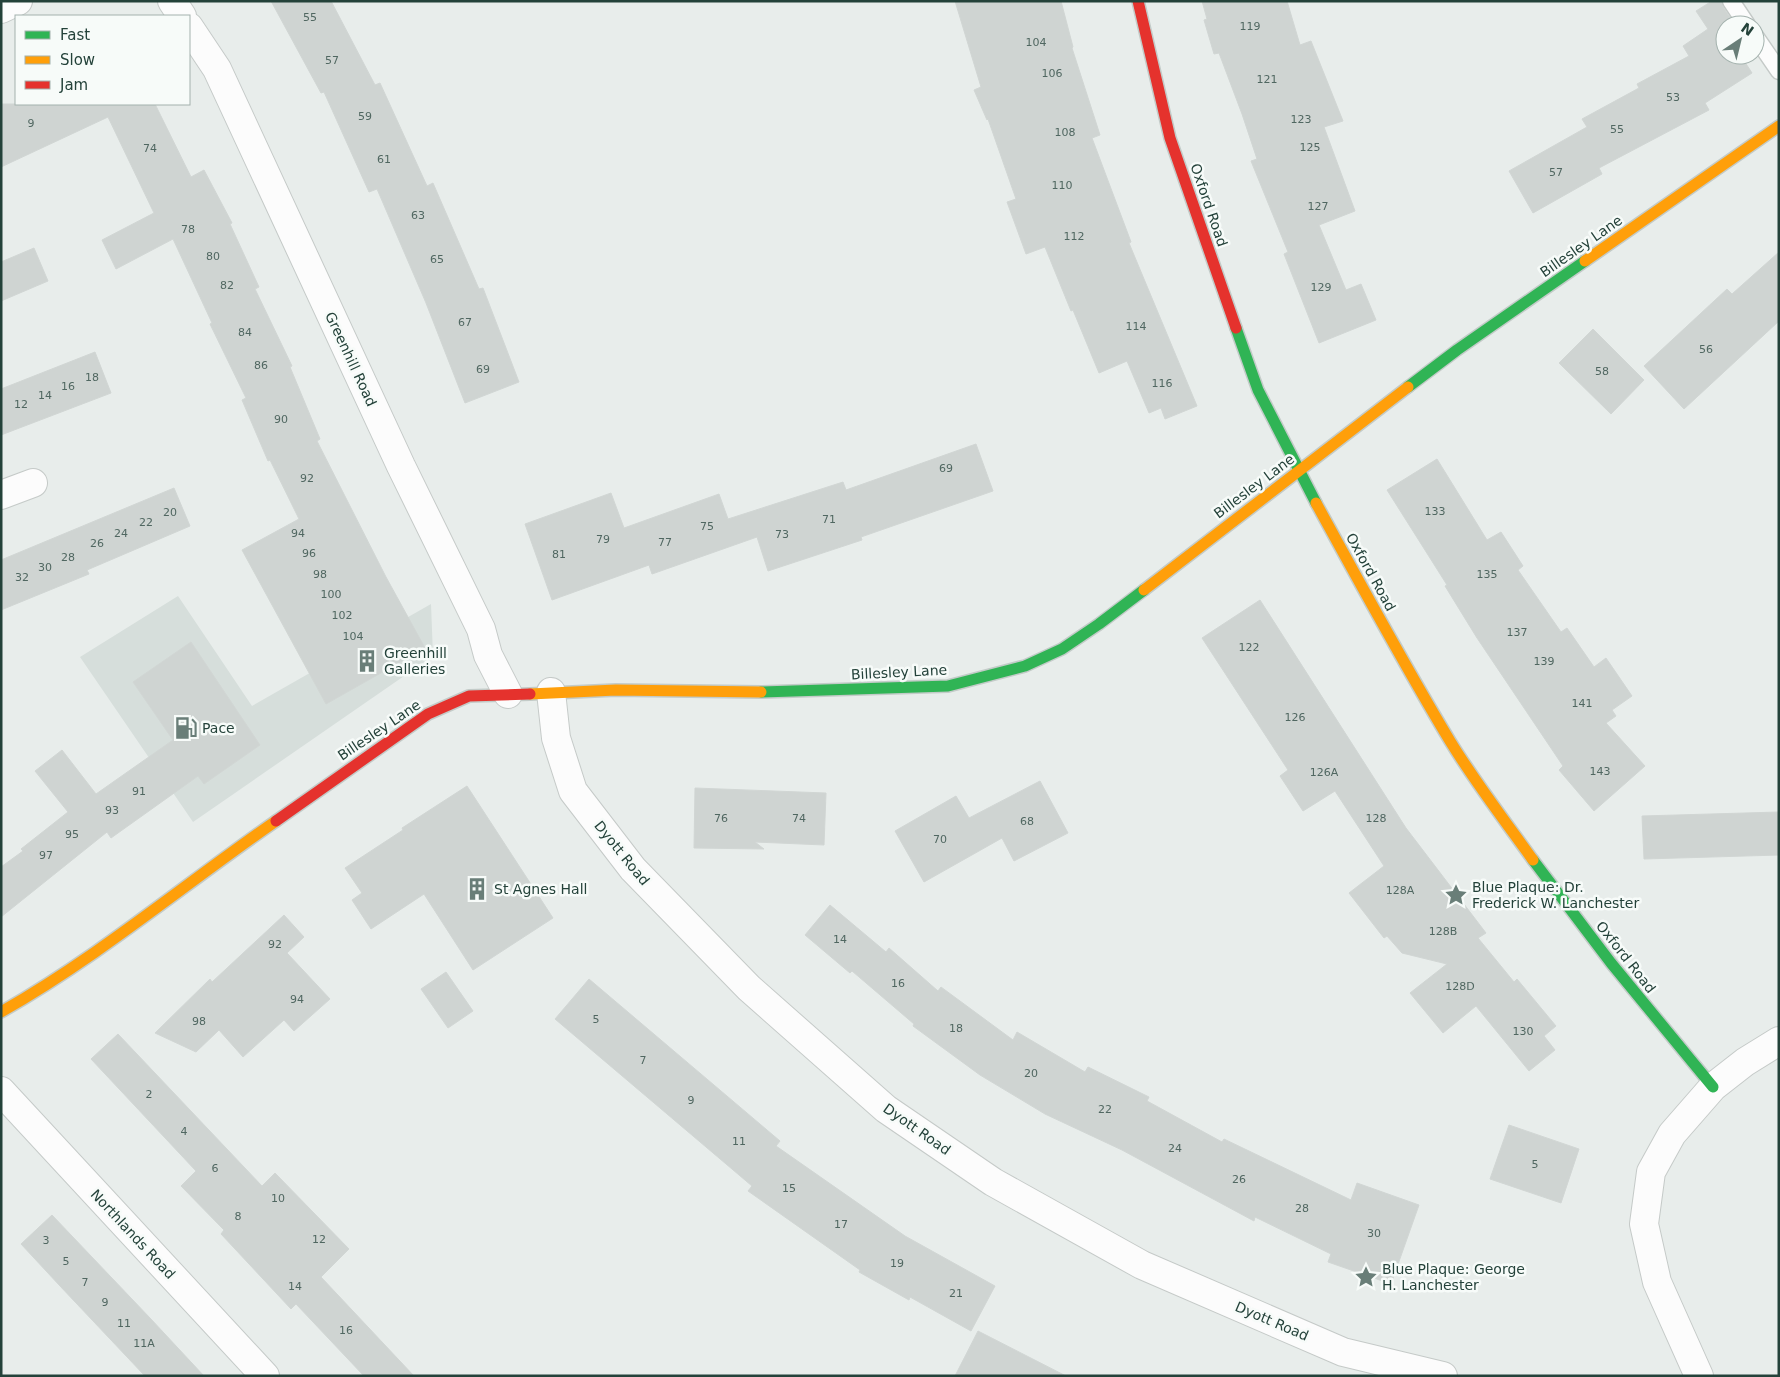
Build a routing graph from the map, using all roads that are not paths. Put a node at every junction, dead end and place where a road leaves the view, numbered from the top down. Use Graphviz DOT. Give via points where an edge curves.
graph roads {
  1 [pos="18,1"];
  2 [pos="172,1"];
  3 [pos="1138,1"];
  4 [pos="1731,1"];
  5 [pos="1,9"];
  6 [pos="181,15"];
  7 [pos="1740,15"];
  8 [pos="190,28"];
  9 [pos="1765,51"];
  10 [pos="1779,71"];
  11 [pos="1779,126"];
  12 [pos="1299,471"];
  13 [pos="33,483"];
  14 [pos="1,495"];
  15 [pos="551,692"];
  16 [pos="508,694"];
  17 [pos="1,1012"];
  18 [pos="1779,1041"];
  19 [pos="1713,1087"];
  20 [pos="1,1091"];
  21 [pos="265,1376"];
  22 [pos="1443,1376"];
  23 [pos="1699,1376"];
  1 -- 5 [label="street"];
  2 -- 6 [label="street"];
  3 -- 12 [label="street, Oxford Road" via="1170,138 1258,390"];
  4 -- 7 [label="lane"];
  8 -- 16 [label="street, Greenhill Road" via="217,69 401,466 481,629 488,655"];
  9 -- 10 [label="lane"];
  11 -- 12 [label="street, Billesley Lane" via="1457,350"];
  12 -- 15 [label="street, Billesley Lane" via="1099,624 1062,649 1025,666 948,686 742,693"];
  12 -- 19 [label="street, Oxford Road" via="1451,742 1611,963"];
  13 -- 14 [label="street"];
  15 -- 16 [label="street, Billesley Lane"];
  15 -- 22 [label="street, Dyott Road" via="556,738 574,791 633,869 749,988 886,1109 993,1182 1142,1265 1343,1352"];
  16 -- 17 [label="street, Billesley Lane" via="469,696 428,714 101,946"];
  18 -- 19 [label="street"];
  19 -- 23 [label="street" via="1672,1134 1651,1172 1644,1224 1657,1282"];
  20 -- 21 [label="street, Northlands Road"];
}
